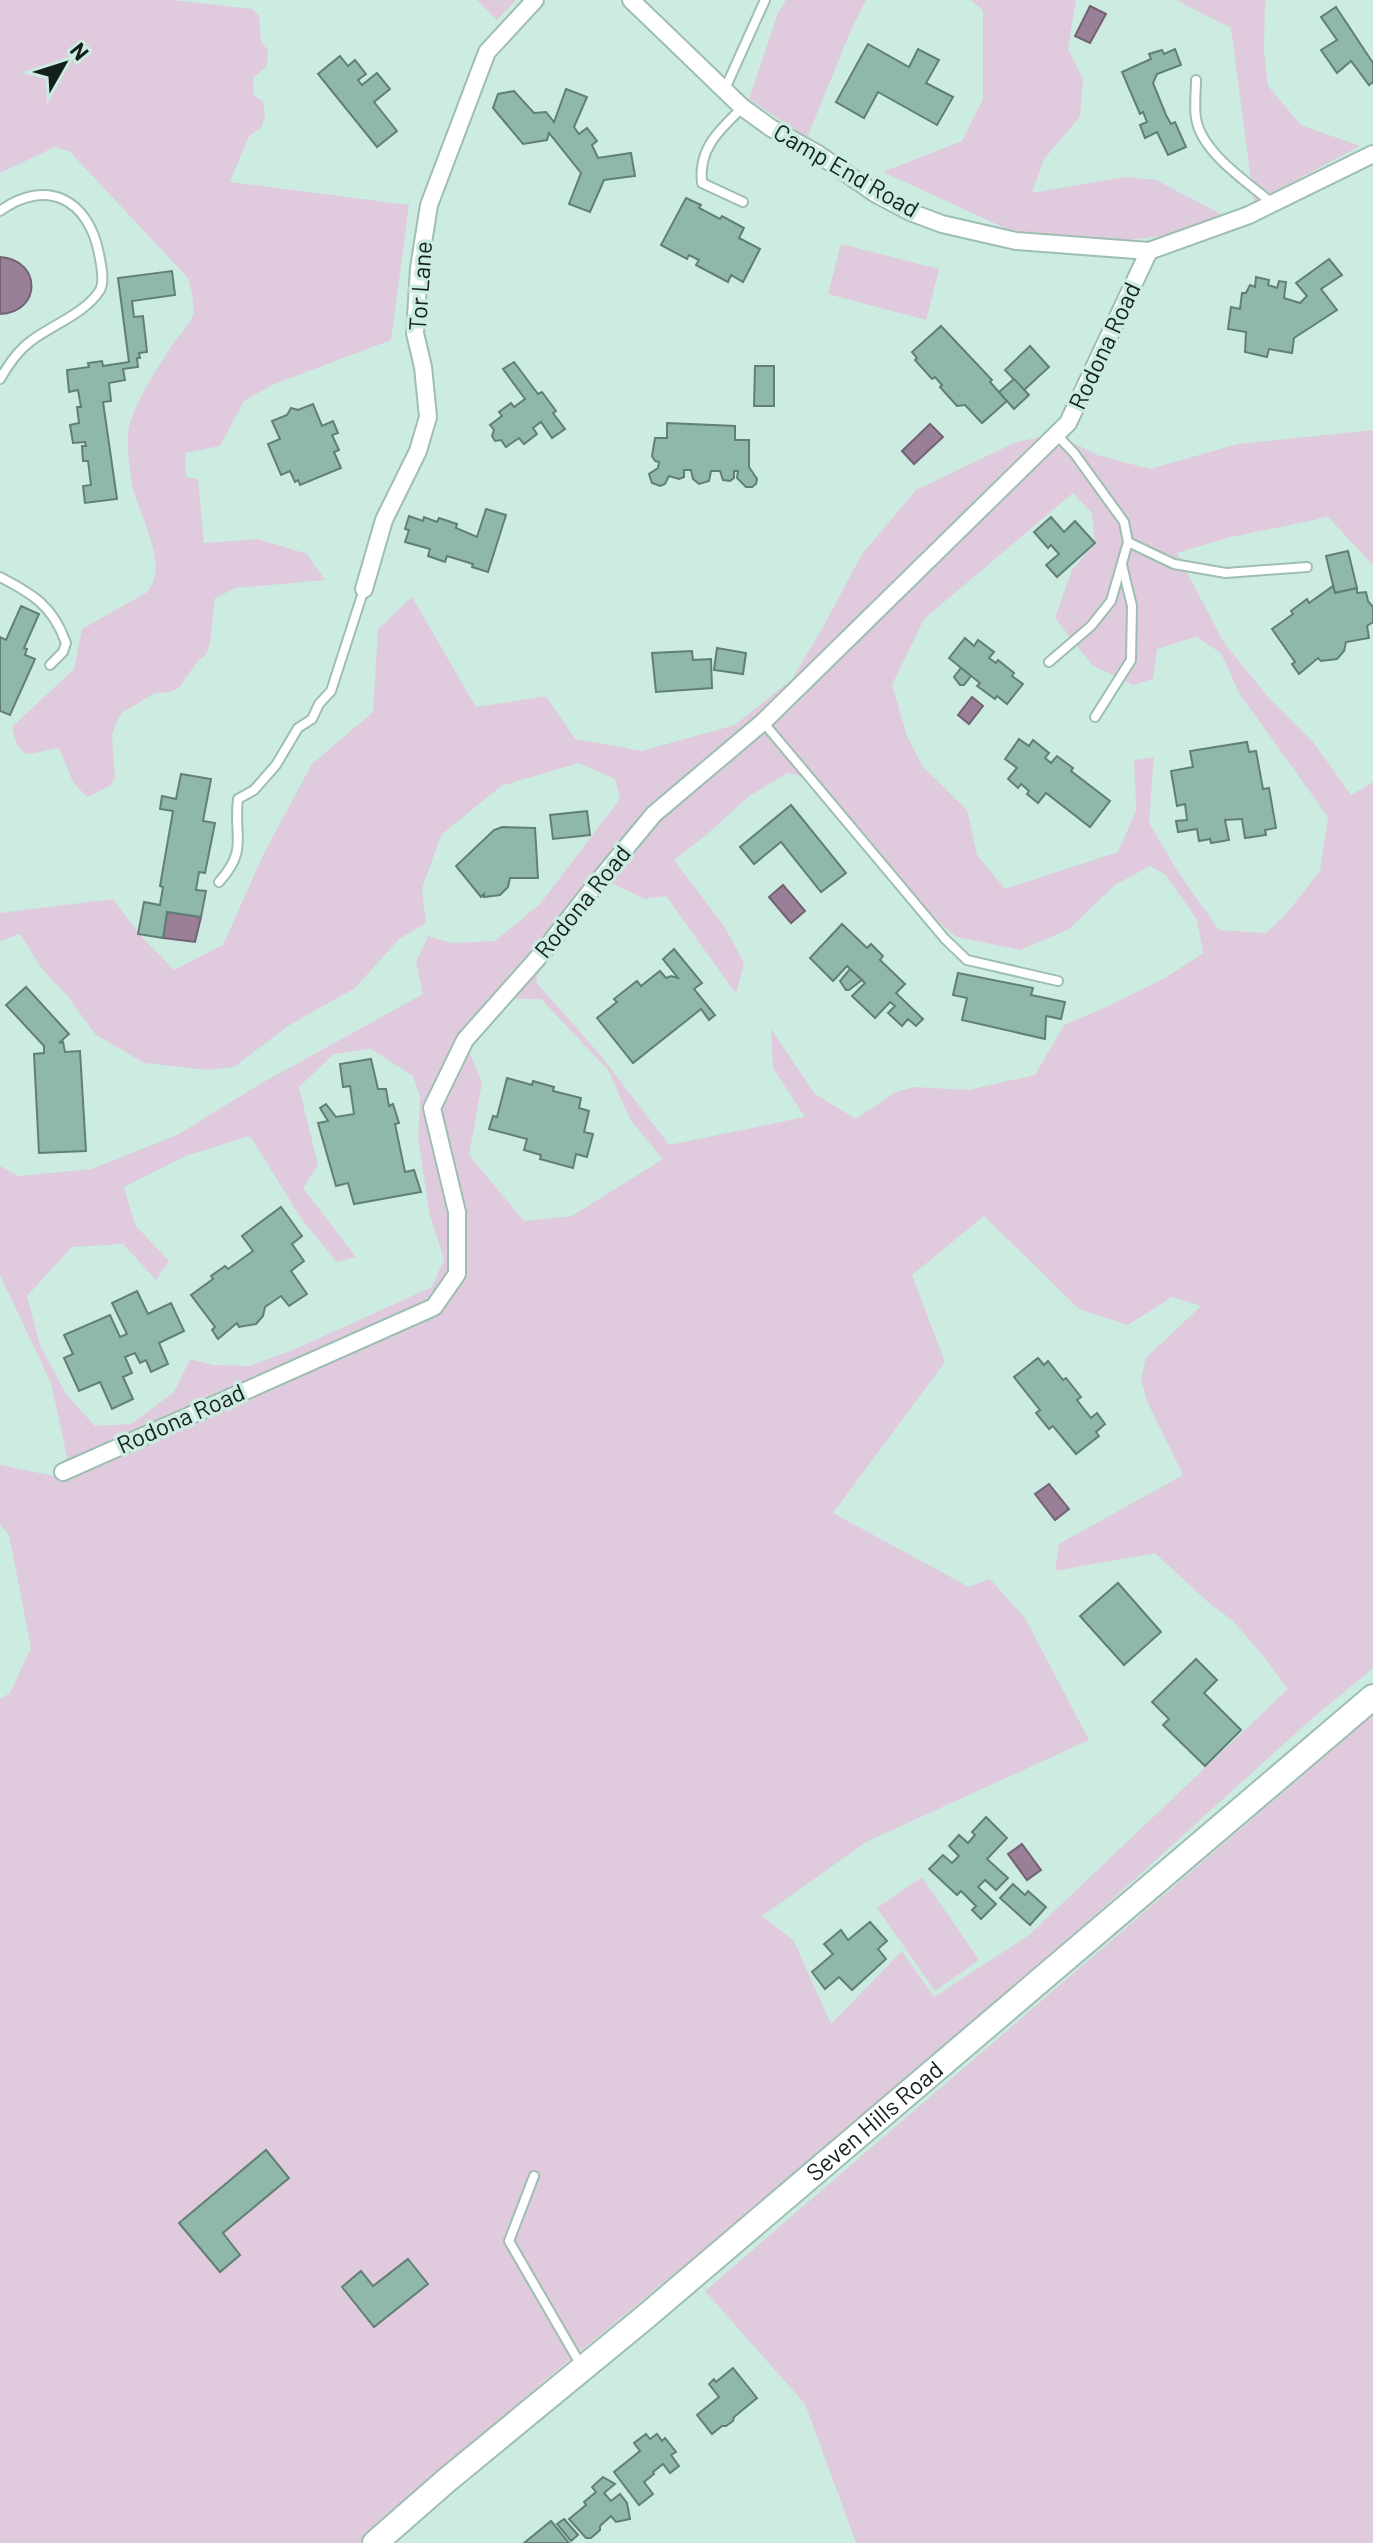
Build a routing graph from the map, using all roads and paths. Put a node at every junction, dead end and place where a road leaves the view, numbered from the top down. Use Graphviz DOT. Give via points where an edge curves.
graph roads {
  1 [pos="535,0"];
  2 [pos="631,0"];
  3 [pos="765,0"];
  4 [pos="1196,80"];
  5 [pos="724,91"];
  6 [pos="742,107"];
  7 [pos="1373,154"];
  8 [pos="743,202"];
  9 [pos="1272,204"];
  10 [pos="0,211"];
  11 [pos="1149,251"];
  12 [pos="0,379"];
  13 [pos="1056,434"];
  14 [pos="1128,542"];
  15 [pos="1122,564"];
  16 [pos="1307,567"];
  17 [pos="0,577"];
  18 [pos="364,589"];
  19 [pos="1049,662"];
  20 [pos="50,665"];
  21 [pos="1095,717"];
  22 [pos="763,722"];
  23 [pos="219,882"];
  24 [pos="1058,981"];
  25 [pos="63,1472"];
  26 [pos="1373,1697"];
  27 [pos="534,2176"];
  28 [pos="583,2368"];
  29 [pos="375,2543"];
  1 -- 18 [label="street, Tor Lane" via="487,52 429,205 415,333 428,417 418,451 384,520"];
  2 -- 5 [label="street, Camp End Road"];
  3 -- 5 [label="lane"];
  4 -- 9 [label="lane" via="1201,136"];
  5 -- 6 [label="street, Camp End Road"];
  6 -- 8 [label="lane" via="718,131 700,167 702,183"];
  6 -- 11 [label="street, Camp End Road" via="876,194 942,224 1016,241"];
  7 -- 9 [label="street, Camp End Road"];
  9 -- 11 [label="street, Camp End Road"];
  10 -- 12 [label="lane" via="24,197 54,196 73,203 96,238 102,287 91,302 28,343"];
  11 -- 13 [label="street, Rodona Road" via="1068,423"];
  13 -- 14 [label="lane" via="1124,522"];
  13 -- 22 [label="street, Rodona Road"];
  14 -- 15 [label="lane"];
  14 -- 16 [label="lane" via="1174,564 1226,573"];
  15 -- 19 [label="lane" via="1111,601"];
  15 -- 21 [label="lane" via="1132,606 1131,660"];
  17 -- 20 [label="lane" via="35,596 62,632 63,652"];
  18 -- 23 [label="lane" via="331,691 312,719 298,728 276,765 238,799 234,866"];
  22 -- 24 [label="lane" via="967,960"];
  22 -- 25 [label="street, Rodona Road" via="654,814 534,964 465,1040 432,1108 457,1212 457,1274 434,1307"];
  26 -- 28 [label="main road, Seven Hills Road"];
  27 -- 28 [label="lane" via="509,2241"];
  28 -- 29 [label="main road, Seven Hills Road"];
}
